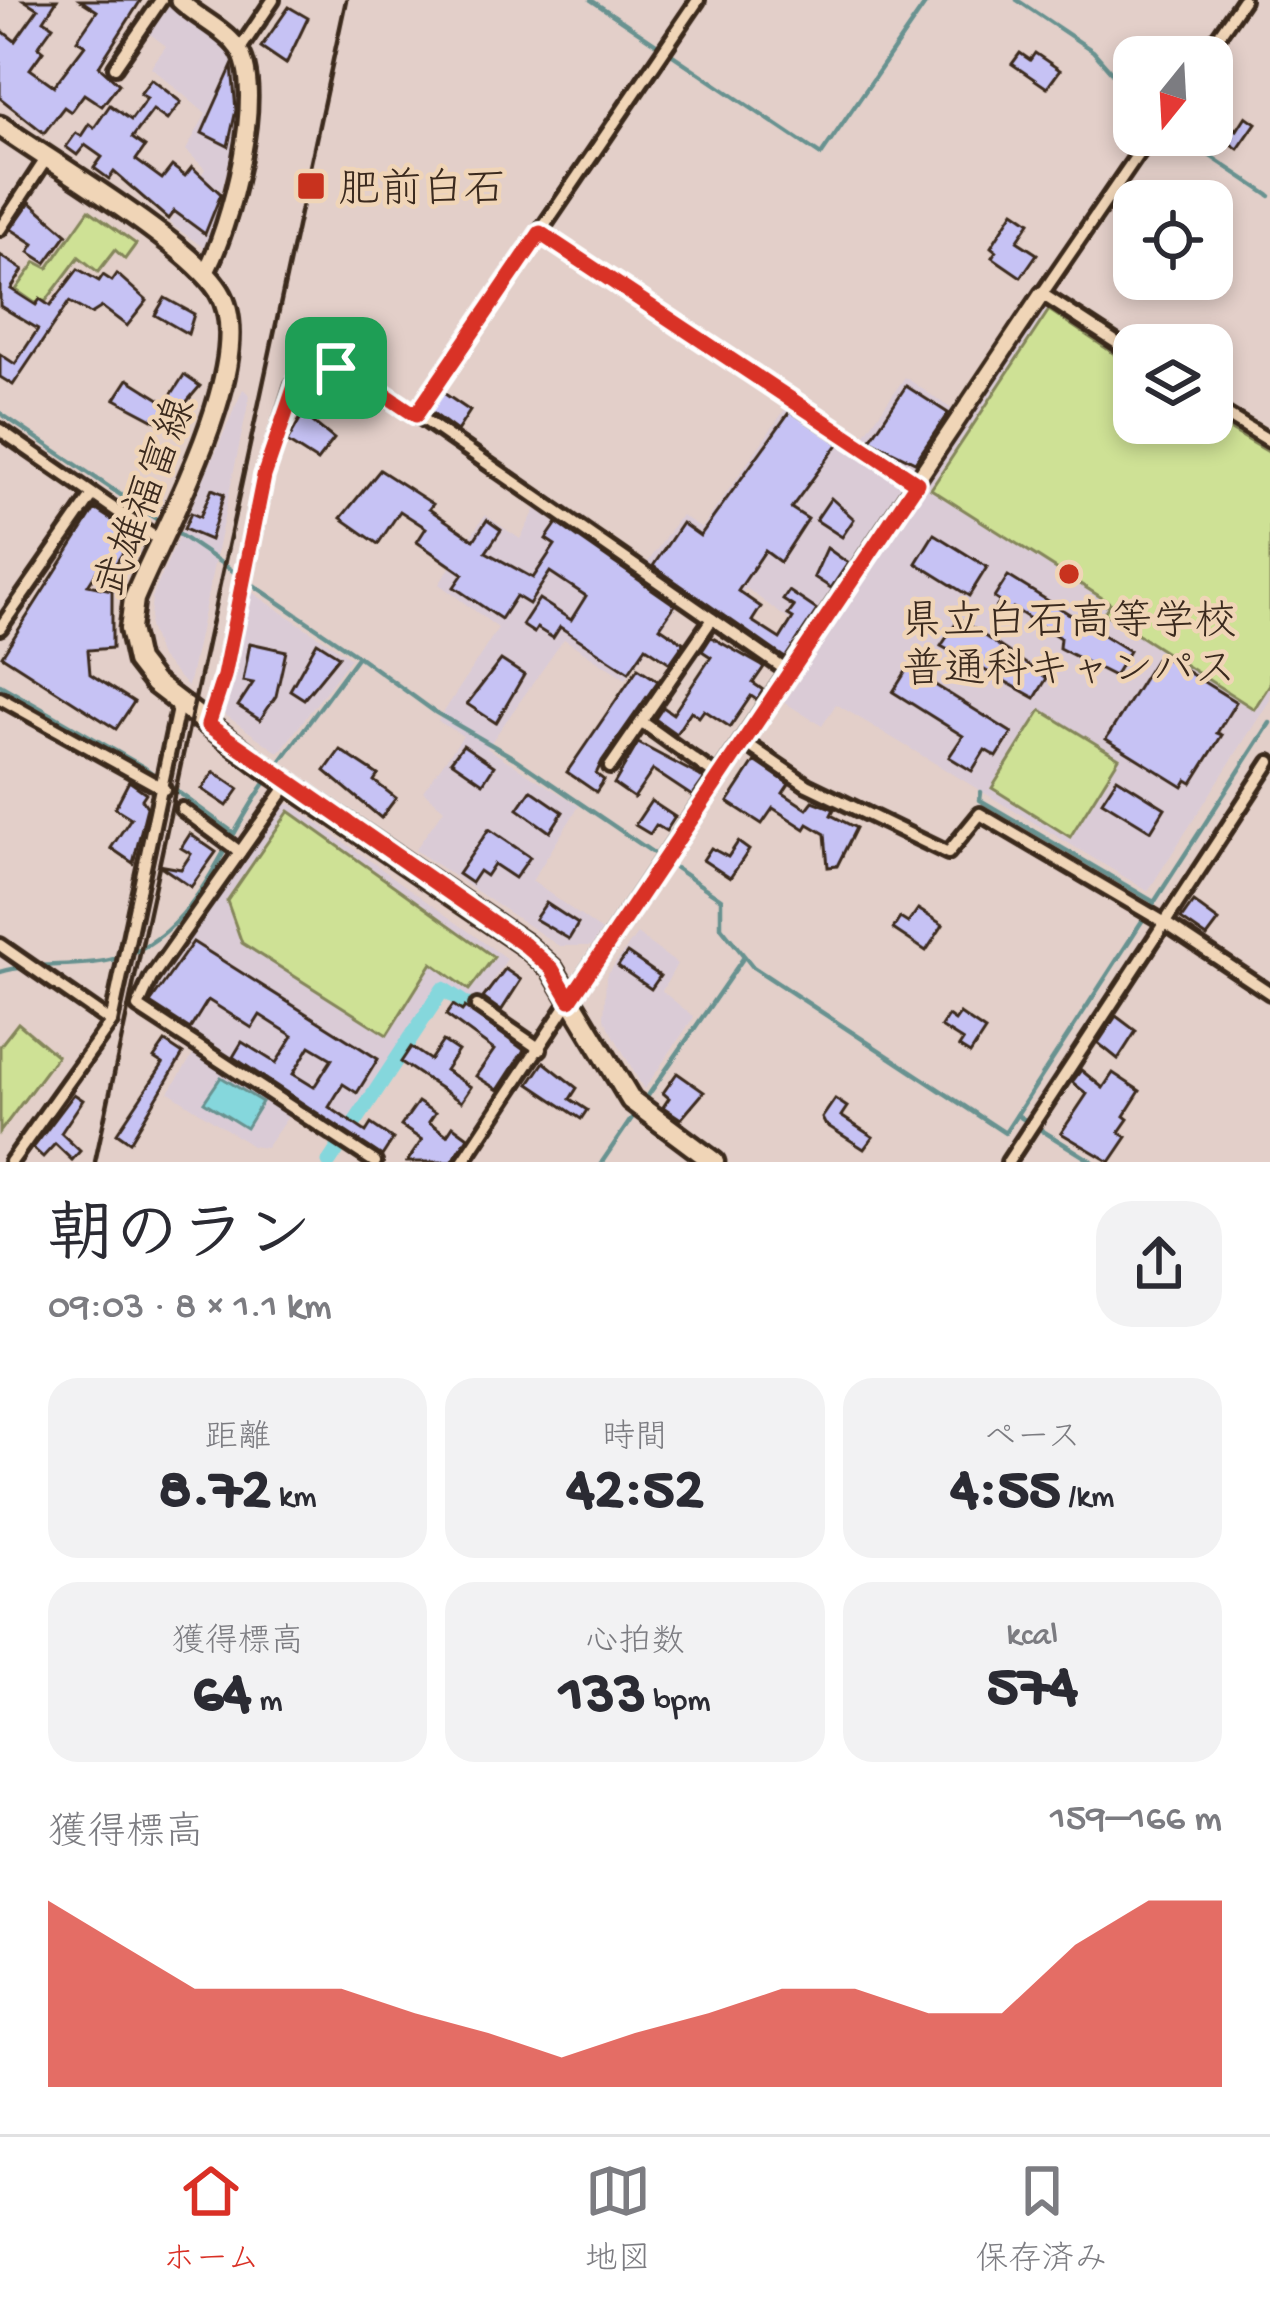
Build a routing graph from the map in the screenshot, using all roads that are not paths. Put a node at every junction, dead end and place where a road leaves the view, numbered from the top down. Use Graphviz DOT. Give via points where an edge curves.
graph roads {
  1 [pos="161,0"];
  2 [pos="179,0"];
  3 [pos="273,0"];
  4 [pos="698,0"];
  5 [pos="1243,0"];
  6 [pos="1218,36"];
  7 [pos="240,50"];
  8 [pos="115,67"];
  9 [pos="0,127"];
  10 [pos="1136,156"];
  11 [pos="46,159"];
  12 [pos="0,229"];
  13 [pos="540,233"];
  14 [pos="205,273"];
  15 [pos="1042,294"];
  16 [pos="1113,340"];
  17 [pos="416,415"];
  18 [pos="1233,419"];
  19 [pos="0,430"];
  20 [pos="1270,441"];
  21 [pos="917,483"];
  22 [pos="92,496"];
  23 [pos="162,532"];
  24 [pos="712,620"];
  25 [pos="0,628"];
  26 [pos="790,673"];
  27 [pos="0,698"];
  28 [pos="179,704"];
  29 [pos="642,722"];
  30 [pos="208,725"];
  31 [pos="744,742"];
  32 [pos="1270,762"];
  33 [pos="610,767"];
  34 [pos="278,776"];
  35 [pos="720,778"];
  36 [pos="165,784"];
  37 [pos="182,809"];
  38 [pos="237,850"];
  39 [pos="1152,916"];
  40 [pos="0,944"];
  41 [pos="1270,993"];
  42 [pos="570,1000"];
  43 [pos="477,1006"];
  44 [pos="111,1022"];
  45 [pos="537,1054"];
  46 [pos="10,1162"];
  47 [pos="375,1162"];
  48 [pos="463,1162"];
  49 [pos="714,1162"];
  50 [pos="1008,1162"];
  1 -- 8 [label="street"];
  2 -- 7 [label="main road"];
  3 -- 7 [label="street"];
  4 -- 13 [label="street"];
  5 -- 6 [label="street"];
  7 -- 14 [label="main road" via="250,104 220,240"];
  9 -- 11 [label="main road"];
  10 -- 15 [label="street"];
  11 -- 12 [label="street"];
  11 -- 14 [label="main road"];
  13 -- 17 [label="street"];
  13 -- 21 [label="street"];
  14 -- 23 [label="main road, 武雄福富線" via="229,313 229,358"];
  15 -- 16 [label="street"];
  15 -- 21 [label="street"];
  17 -- 24 [label="street"];
  17 -- 30 [label="street" via="336,368 298,377 264,476"];
  18 -- 20 [label="street"];
  19 -- 22 [label="street"];
  21 -- 26 [label="street"];
  22 -- 23 [label="street"];
  22 -- 25 [label="street"];
  23 -- 28 [label="main road, 武雄福富線" via="130,629 137,661"];
  24 -- 26 [label="street"];
  24 -- 29 [label="street"];
  26 -- 31 [label="street"];
  27 -- 36 [label="street"];
  28 -- 30 [label="main road, 武雄福富線"];
  28 -- 36 [label="street"];
  29 -- 33 [label="street"];
  29 -- 35 [label="street"];
  30 -- 34 [label="main road, 武雄福富線"];
  31 -- 35 [label="street"];
  31 -- 39 [label="street" via="807,785 949,853 980,814"];
  32 -- 39 [label="street"];
  34 -- 38 [label="street"];
  34 -- 42 [label="main road, 武雄福富線" via="525,945"];
  35 -- 42 [label="street"];
  36 -- 44 [label="street"];
  37 -- 38 [label="street"];
  38 -- 47 [label="street" via="137,1007"];
  39 -- 41 [label="street"];
  39 -- 50 [label="street"];
  40 -- 44 [label="street"];
  42 -- 45 [label="street"];
  42 -- 49 [label="main road, 武雄福富線" via="638,1107"];
  43 -- 45 [label="street"];
  44 -- 46 [label="street"];
  45 -- 48 [label="street"];
}
